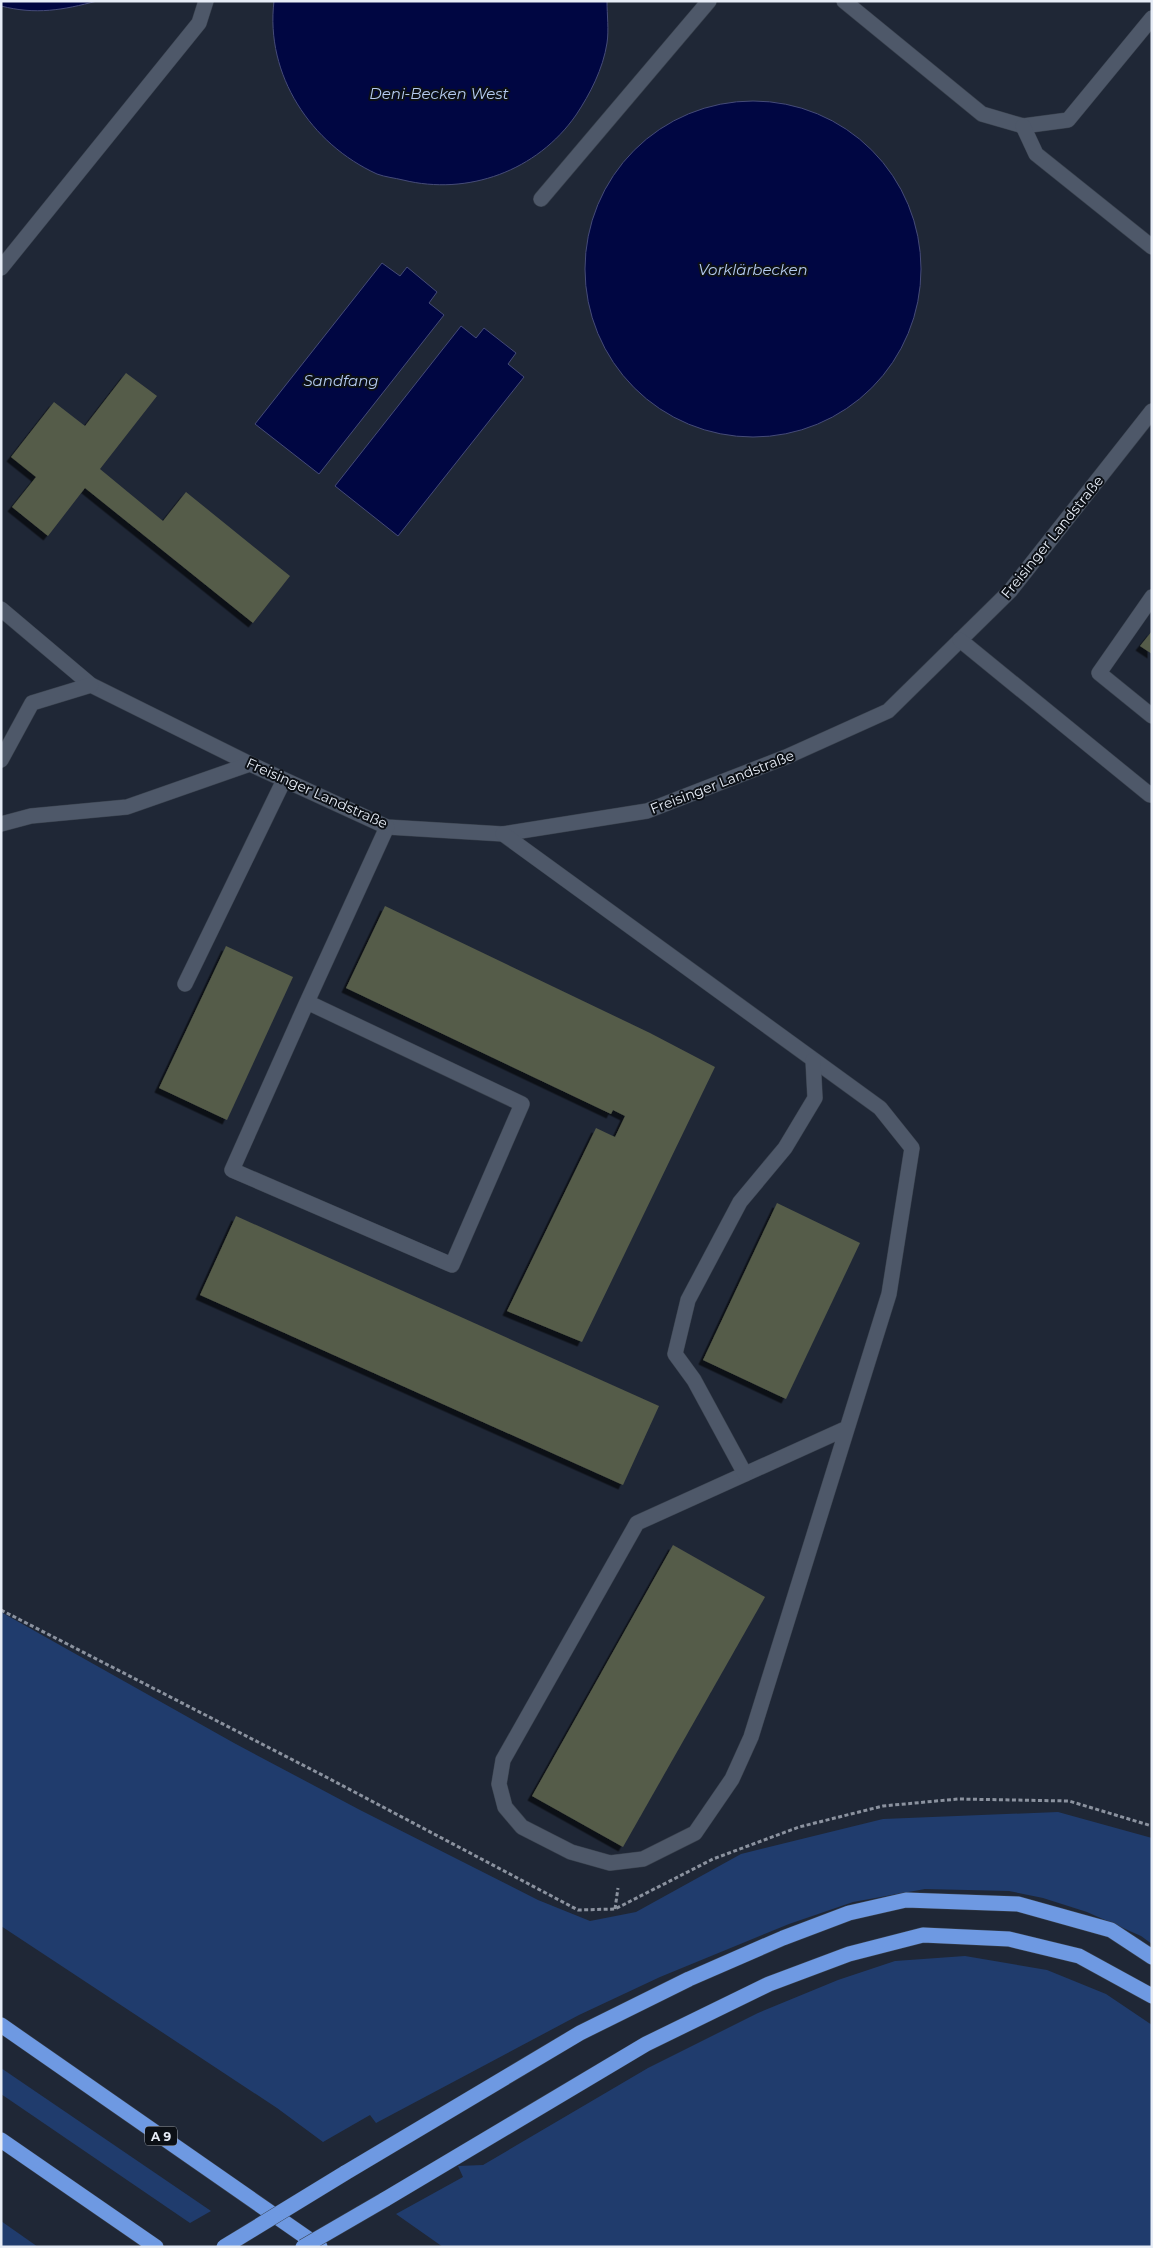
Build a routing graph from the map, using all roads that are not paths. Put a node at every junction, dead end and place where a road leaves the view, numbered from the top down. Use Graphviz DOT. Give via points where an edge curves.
graph roads {
  1 [pos="206,1"];
  2 [pos="709,1"];
  3 [pos="844,1"];
  4 [pos="1152,18"];
  5 [pos="1023,126"];
  6 [pos="541,199"];
  7 [pos="1152,247"];
  8 [pos="1,268"];
  9 [pos="1149,422"];
  10 [pos="1152,597"];
  11 [pos="1,609"];
  12 [pos="960,640"];
  13 [pos="91,685"];
  14 [pos="1152,716"];
  15 [pos="1,760"];
  16 [pos="250,764"];
  17 [pos="284,780"];
  18 [pos="1152,793"];
  19 [pos="1,824"];
  20 [pos="387,827"];
  21 [pos="503,834"];
  22 [pos="185,984"];
  23 [pos="307,1002"];
  24 [pos="813,1060"];
  25 [pos="847,1428"];
  26 [pos="745,1474"];
  27 [pos="1152,1957"];
  28 [pos="1152,1996"];
  29 [pos="1,2025"];
  30 [pos="1,2140"];
  31 [pos="156,2247"];
  32 [pos="224,2247"];
  33 [pos="303,2247"];
  34 [pos="320,2247"];
  1 -- 8 [label="lane" via="200,23"];
  2 -- 6 [label="lane"];
  3 -- 5 [label="lane" via="982,114"];
  4 -- 5 [label="lane" via="1068,120"];
  5 -- 7 [label="lane" via="1036,154"];
  9 -- 12 [label="lane, Freisinger Landstraße" via="1010,591"];
  10 -- 14 [label="lane" via="1098,673"];
  11 -- 13 [label="lane, Freisinger Landstraße"];
  12 -- 18 [label="lane" via="1150,795"];
  12 -- 21 [label="lane, Freisinger Landstraße" via="888,711 786,757 647,812"];
  13 -- 15 [label="lane" via="32,702"];
  13 -- 16 [label="lane, Freisinger Landstraße"];
  16 -- 17 [label="lane, Freisinger Landstraße"];
  16 -- 19 [label="lane" via="126,807 31,816"];
  17 -- 20 [label="lane, Freisinger Landstraße"];
  17 -- 22 [label="lane"];
  20 -- 21 [label="lane, Freisinger Landstraße"];
  20 -- 23 [label="lane"];
  21 -- 24 [label="lane"];
  23 -- 23 [label="lane" via="522,1104 452,1265 232,1170"];
  24 -- 25 [label="lane" via="880,1108 912,1148 889,1294"];
  24 -- 26 [label="lane" via="815,1098 784,1148 740,1202 688,1300 675,1354 694,1380"];
  25 -- 26 [label="lane"];
  25 -- 26 [label="lane" via="751,1738 732,1779 695,1833 642,1859 610,1863 571,1852 522,1827 505,1807 499,1784 503,1760 637,1523"];
  27 -- 32 [label="highway, bridge" via="1111,1930 1018,1904 906,1900 848,1913 689,1978 580,2033"];
  28 -- 33 [label="highway, bridge" via="1080,1956 1009,1938 923,1935 849,1954 769,1984 646,2044"];
  29 -- 34 [label="highway, A 9"];
  30 -- 31 [label="highway"];
}
